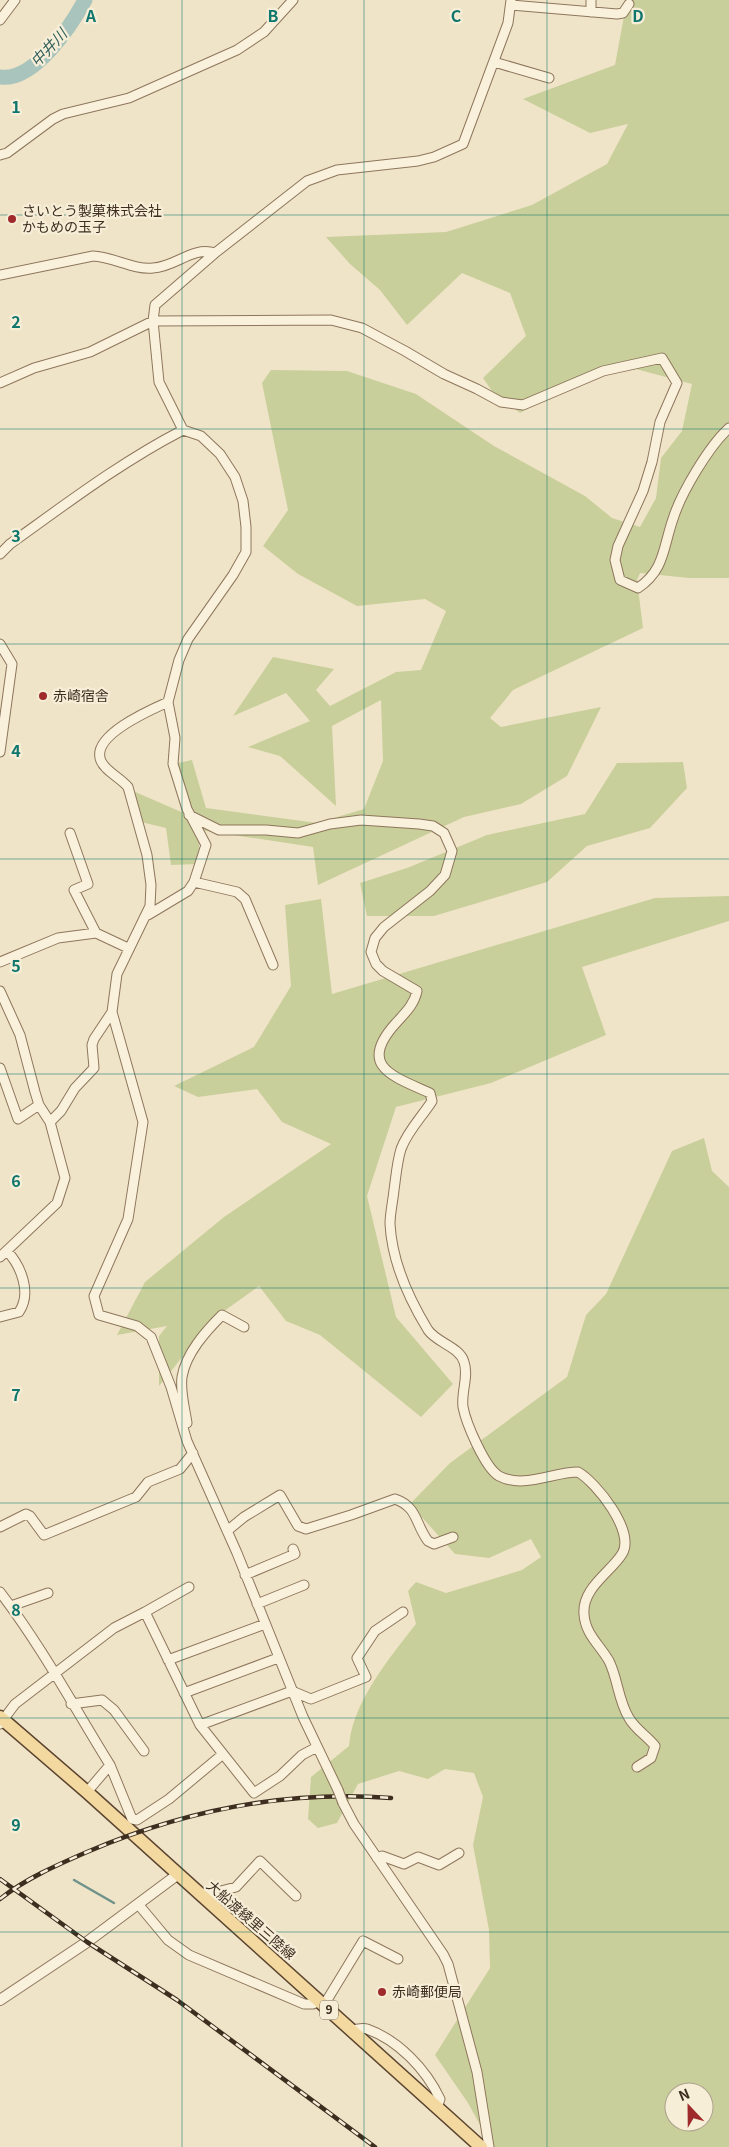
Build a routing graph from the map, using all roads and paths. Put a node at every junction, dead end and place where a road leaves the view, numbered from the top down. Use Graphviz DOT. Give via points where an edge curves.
graph roads {
  1 [pos="15,0"];
  2 [pos="293,0"];
  3 [pos="591,0"];
  4 [pos="511,3"];
  5 [pos="540,4"];
  6 [pos="629,4"];
  7 [pos="591,12"];
  8 [pos="0,20"];
  9 [pos="494,62"];
  10 [pos="549,78"];
  11 [pos="0,155"];
  12 [pos="215,253"];
  13 [pos="0,274"];
  14 [pos="153,321"];
  15 [pos="0,383"];
  16 [pos="729,428"];
  17 [pos="183,430"];
  18 [pos="0,554"];
  19 [pos="0,644"];
  20 [pos="168,702"];
  21 [pos="0,752"];
  22 [pos="189,814"];
  23 [pos="70,832"];
  24 [pos="194,882"];
  25 [pos="148,915"];
  26 [pos="96,933"];
  27 [pos="128,948"];
  28 [pos="0,962"];
  29 [pos="273,965"];
  30 [pos="0,991"];
  31 [pos="112,1012"];
  32 [pos="0,1068"];
  33 [pos="39,1105"];
  34 [pos="50,1122"];
  35 [pos="4,1254"];
  36 [pos="0,1317"];
  37 [pos="244,1327"];
  38 [pos="187,1441"];
  39 [pos="193,1453"];
  40 [pos="0,1527"];
  41 [pos="227,1530"];
  42 [pos="453,1537"];
  43 [pos="293,1549"];
  44 [pos="245,1575"];
  45 [pos="304,1585"];
  46 [pos="189,1587"];
  47 [pos="0,1592"];
  48 [pos="48,1593"];
  49 [pos="257,1604"];
  50 [pos="11,1606"];
  51 [pos="145,1612"];
  52 [pos="403,1612"];
  53 [pos="264,1624"];
  54 [pos="278,1658"];
  55 [pos="168,1660"];
  56 [pos="57,1674"];
  57 [pos="292,1691"];
  58 [pos="184,1693"];
  59 [pos="71,1704"];
  60 [pos="1,1720"];
  61 [pos="200,1725"];
  62 [pos="317,1747"];
  63 [pos="144,1751"];
  64 [pos="223,1754"];
  65 [pos="110,1766"];
  66 [pos="637,1767"];
  67 [pos="88,1792"];
  68 [pos="459,1853"];
  69 [pos="377,1858"];
  70 [pos="177,1875"];
  71 [pos="202,1896"];
  72 [pos="296,1896"];
  73 [pos="138,1904"];
  74 [pos="398,1959"];
  75 [pos="3,1998"];
  76 [pos="322,2003"];
  77 [pos="351,2030"];
  78 [pos="437,2108"];
  79 [pos="481,2147"];
  80 [pos="489,2147"];
  1 -- 8 [label="street"];
  2 -- 11 [label="street" via="264,32 238,50 136,96 58,116"];
  3 -- 7 [label="street"];
  4 -- 5 [label="street"];
  4 -- 9 [label="street" via="508,23"];
  5 -- 7 [label="street"];
  6 -- 7 [label="street" via="623,13"];
  9 -- 10 [label="street"];
  9 -- 12 [label="street" via="463,144 418,161 337,170 308,181"];
  12 -- 13 [label="street" via="199,251 154,268 93,256"];
  12 -- 14 [label="street" via="158,301"];
  14 -- 15 [label="street" via="90,352 34,368"];
  14 -- 16 [label="street" via="332,320 362,328 501,402 523,405 604,371 662,358 677,383 660,422 643,491 618,546 616,560 620,580 638,588 656,573 682,497 712,447"];
  14 -- 17 [label="street" via="159,382"];
  17 -- 18 [label="street" via="141,451"];
  17 -- 20 [label="street" via="201,436 220,454 235,477 243,501 246,552 234,575 188,639"];
  19 -- 21 [label="street" via="12,664"];
  20 -- 22 [label="street" via="175,738 173,764"];
  20 -- 25 [label="street" via="108,736 99,751 104,766 128,787 147,855 150,878"];
  22 -- 24 [label="street" via="206,845"];
  22 -- 66 [label="street" via="219,830 298,833 360,820 433,826 444,833 452,851 445,875 384,927 375,938 371,952 383,971 417,991 415,1000 381,1044 377,1054 380,1066 393,1077 430,1093 432,1101 402,1148 391,1212 391,1239 413,1306 431,1334 464,1360 463,1408 477,1445 492,1470 506,1479 518,1480 578,1472 596,1486 619,1520 624,1537 623,1553 593,1586 584,1604 584,1614 587,1627 614,1672 628,1718 655,1746 651,1758"];
  23 -- 26 [label="street" via="88,884 74,890"];
  24 -- 25 [label="street" via="188,891"];
  24 -- 29 [label="street" via="237,892 245,899"];
  25 -- 27 [label="street"];
  26 -- 27 [label="street"];
  26 -- 28 [label="street" via="58,938"];
  27 -- 31 [label="street" via="118,974"];
  30 -- 33 [label="street" via="20,1034"];
  31 -- 34 [label="street" via="92,1045 94,1068"];
  31 -- 38 [label="street" via="143,1122 128,1218 94,1296 99,1315 137,1326 151,1337 171,1387"];
  32 -- 33 [label="street" via="18,1119"];
  33 -- 34 [label="street"];
  34 -- 35 [label="street" via="65,1178 63,1190 49,1213"];
  35 -- 36 [label="street" via="20,1268 24,1299 19,1312"];
  37 -- 38 [label="street" via="222,1314 204,1333 187,1362 182,1390 188,1424"];
  38 -- 39 [label="street"];
  39 -- 40 [label="street" via="180,1469 148,1482 136,1497 44,1535 26,1514"];
  39 -- 41 [label="street"];
  41 -- 42 [label="street" via="280,1495 298,1526 306,1529 351,1516 395,1498 411,1508 428,1541 434,1544"];
  41 -- 44 [label="street"];
  43 -- 44 [label="street" via="295,1554"];
  44 -- 49 [label="street"];
  45 -- 49 [label="street"];
  46 -- 51 [label="street"];
  47 -- 50 [label="street"];
  48 -- 50 [label="street"];
  49 -- 53 [label="street"];
  50 -- 56 [label="street"];
  51 -- 55 [label="street"];
  51 -- 56 [label="street" via="114,1628"];
  52 -- 57 [label="street" via="375,1631 357,1658 366,1677 311,1699"];
  53 -- 54 [label="street"];
  53 -- 55 [label="street"];
  54 -- 57 [label="street"];
  54 -- 58 [label="street"];
  55 -- 58 [label="street"];
  56 -- 59 [label="street"];
  56 -- 60 [label="street" via="15,1704"];
  57 -- 61 [label="street"];
  57 -- 62 [label="street"];
  58 -- 61 [label="street"];
  59 -- 63 [label="street" via="102,1700 114,1710"];
  59 -- 65 [label="street"];
  60 -- 67 [label="main road, 大船渡綾里三陸線 / 9"];
  61 -- 64 [label="street"];
  62 -- 64 [label="street" via="254,1793"];
  62 -- 69 [label="street, bridge" via="344,1803"];
  64 -- 65 [label="street" via="169,1800 136,1820 132,1819"];
  65 -- 67 [label="street"];
  67 -- 70 [label="main road, 大船渡綾里三陸線 / 9"];
  68 -- 69 [label="street" via="439,1865 424,1858 414,1858 404,1864 382,1856"];
  69 -- 80 [label="street" via="448,1964 477,2072"];
  70 -- 71 [label="main road, 大船渡綾里三陸線 / 9"];
  70 -- 73 [label="street"];
  71 -- 72 [label="street" via="240,1884 260,1861"];
  71 -- 76 [label="main road, 大船渡綾里三陸線 / 9"];
  73 -- 75 [label="street"];
  73 -- 76 [label="street" via="168,1940 189,1955 304,2004"];
  74 -- 76 [label="street" via="362,1941"];
  76 -- 77 [label="main road, 大船渡綾里三陸線 / 9"];
  77 -- 78 [label="main road, 大船渡綾里三陸線 / 9"];
  77 -- 78 [label="street" via="365,2028 409,2056 437,2091 440,2099"];
  78 -- 79 [label="main road, 大船渡綾里三陸線 / 9"];
}
